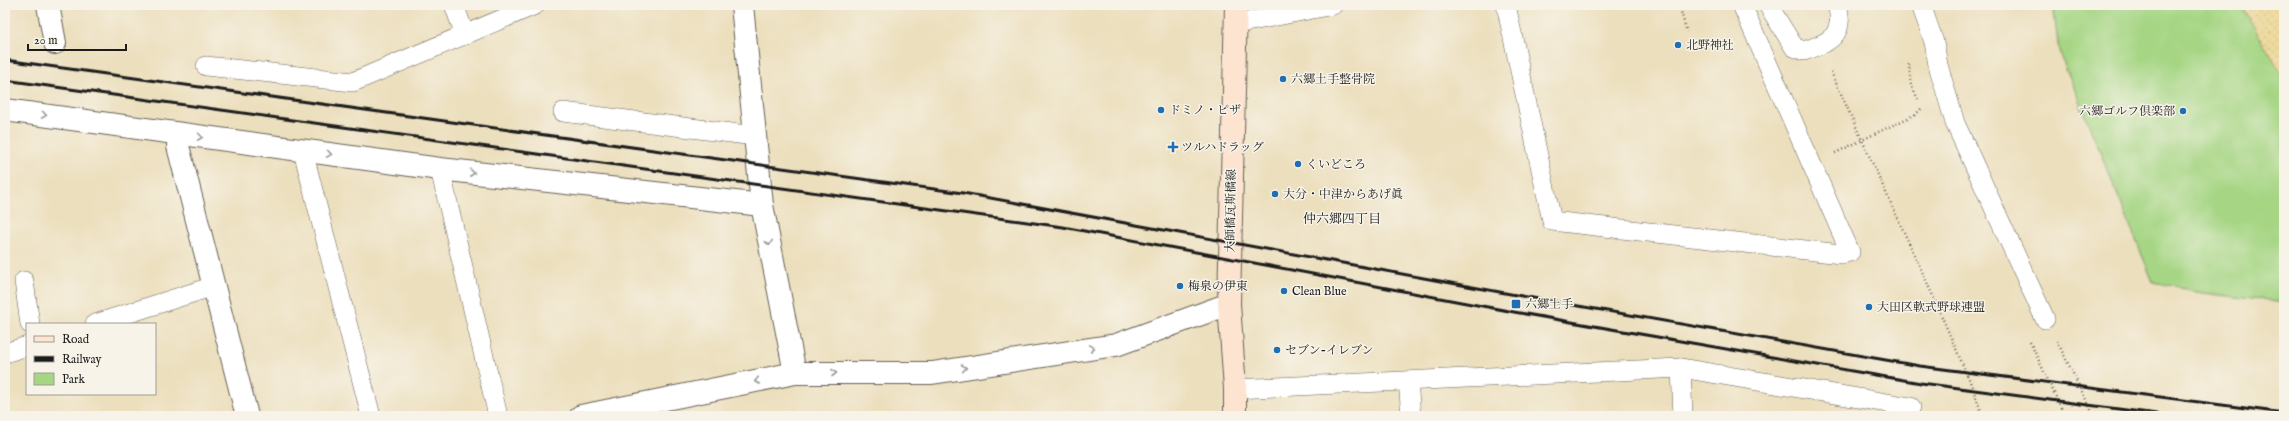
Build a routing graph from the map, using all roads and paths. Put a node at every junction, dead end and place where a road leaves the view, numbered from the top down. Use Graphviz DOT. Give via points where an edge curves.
graph roads {
  1 [pos="48,5"];
  2 [pos="454,5"];
  3 [pos="535,5"];
  4 [pos="742,5"];
  5 [pos="1333,5"];
  6 [pos="1506,5"];
  7 [pos="1679,5"];
  8 [pos="1742,5"];
  9 [pos="1768,5"];
  10 [pos="1837,5"];
  11 [pos="1921,5"];
  12 [pos="1236,14"];
  13 [pos="1687,32"];
  14 [pos="465,35"];
  15 [pos="55,43"];
  16 [pos="206,66"];
  17 [pos="1830,72"];
  18 [pos="5,110"];
  19 [pos="563,112"];
  20 [pos="1916,114"];
  21 [pos="179,135"];
  22 [pos="755,136"];
  23 [pos="1862,140"];
  24 [pos="1848,148"];
  25 [pos="304,151"];
  26 [pos="440,169"];
  27 [pos="762,205"];
  28 [pos="24,281"];
  29 [pos="214,286"];
  30 [pos="1230,304"];
  31 [pos="2045,318"];
  32 [pos="30,323"];
  33 [pos="98,323"];
  34 [pos="26,346"];
  35 [pos="5,353"];
  36 [pos="1681,368"];
  37 [pos="795,373"];
  38 [pos="1408,381"];
  39 [pos="1235,389"];
  40 [pos="1911,407"];
  41 [pos="2061,408"];
  42 [pos="247,416"];
  43 [pos="371,416"];
  44 [pos="498,416"];
  45 [pos="581,416"];
  46 [pos="1235,416"];
  47 [pos="1411,416"];
  48 [pos="1683,416"];
  49 [pos="1983,416"];
  50 [pos="2058,416"];
  51 [pos="2094,416"];
  1 -- 15 [label="street"];
  2 -- 14 [label="lane"];
  3 -- 14 [label="lane"];
  4 -- 22 [label="street"];
  5 -- 12 [label="lane"];
  6 -- 8 [label="lane" via="1552,221 1841,254 1850,252"];
  7 -- 13 [label="path"];
  9 -- 10 [label="lane" via="1794,47 1804,51 1819,46 1834,36 1840,28"];
  11 -- 31 [label="lane" via="1934,42 1955,123"];
  12 -- 30 [label="street, 大師橋瓦斯橋線"];
  14 -- 16 [label="lane" via="353,82"];
  17 -- 23 [label="path"];
  18 -- 21 [label="street, one-way"];
  19 -- 22 [label="lane"];
  20 -- 23 [label="path"];
  21 -- 25 [label="street, one-way"];
  21 -- 29 [label="street" via="178,146"];
  22 -- 27 [label="street"];
  23 -- 24 [label="path"];
  23 -- 49 [label="path" via="1963,365"];
  25 -- 26 [label="street, one-way"];
  25 -- 43 [label="lane"];
  26 -- 27 [label="street, one-way"];
  26 -- 44 [label="lane"];
  27 -- 37 [label="street, one-way"];
  28 -- 32 [label="lane"];
  29 -- 33 [label="lane"];
  29 -- 42 [label="street"];
  37 -- 30 [label="street, one-way" via="932,373 1116,345"];
  30 -- 39 [label="street, 大師橋瓦斯橋線"];
  31 -- 51 [label="path"];
  34 -- 35 [label="lane"];
  36 -- 38 [label="lane"];
  36 -- 40 [label="lane"];
  36 -- 48 [label="lane"];
  37 -- 45 [label="street, one-way"];
  38 -- 39 [label="lane"];
  38 -- 47 [label="lane"];
  39 -- 46 [label="street, 大師橋瓦斯橋線"];
  41 -- 50 [label="path"];
}
